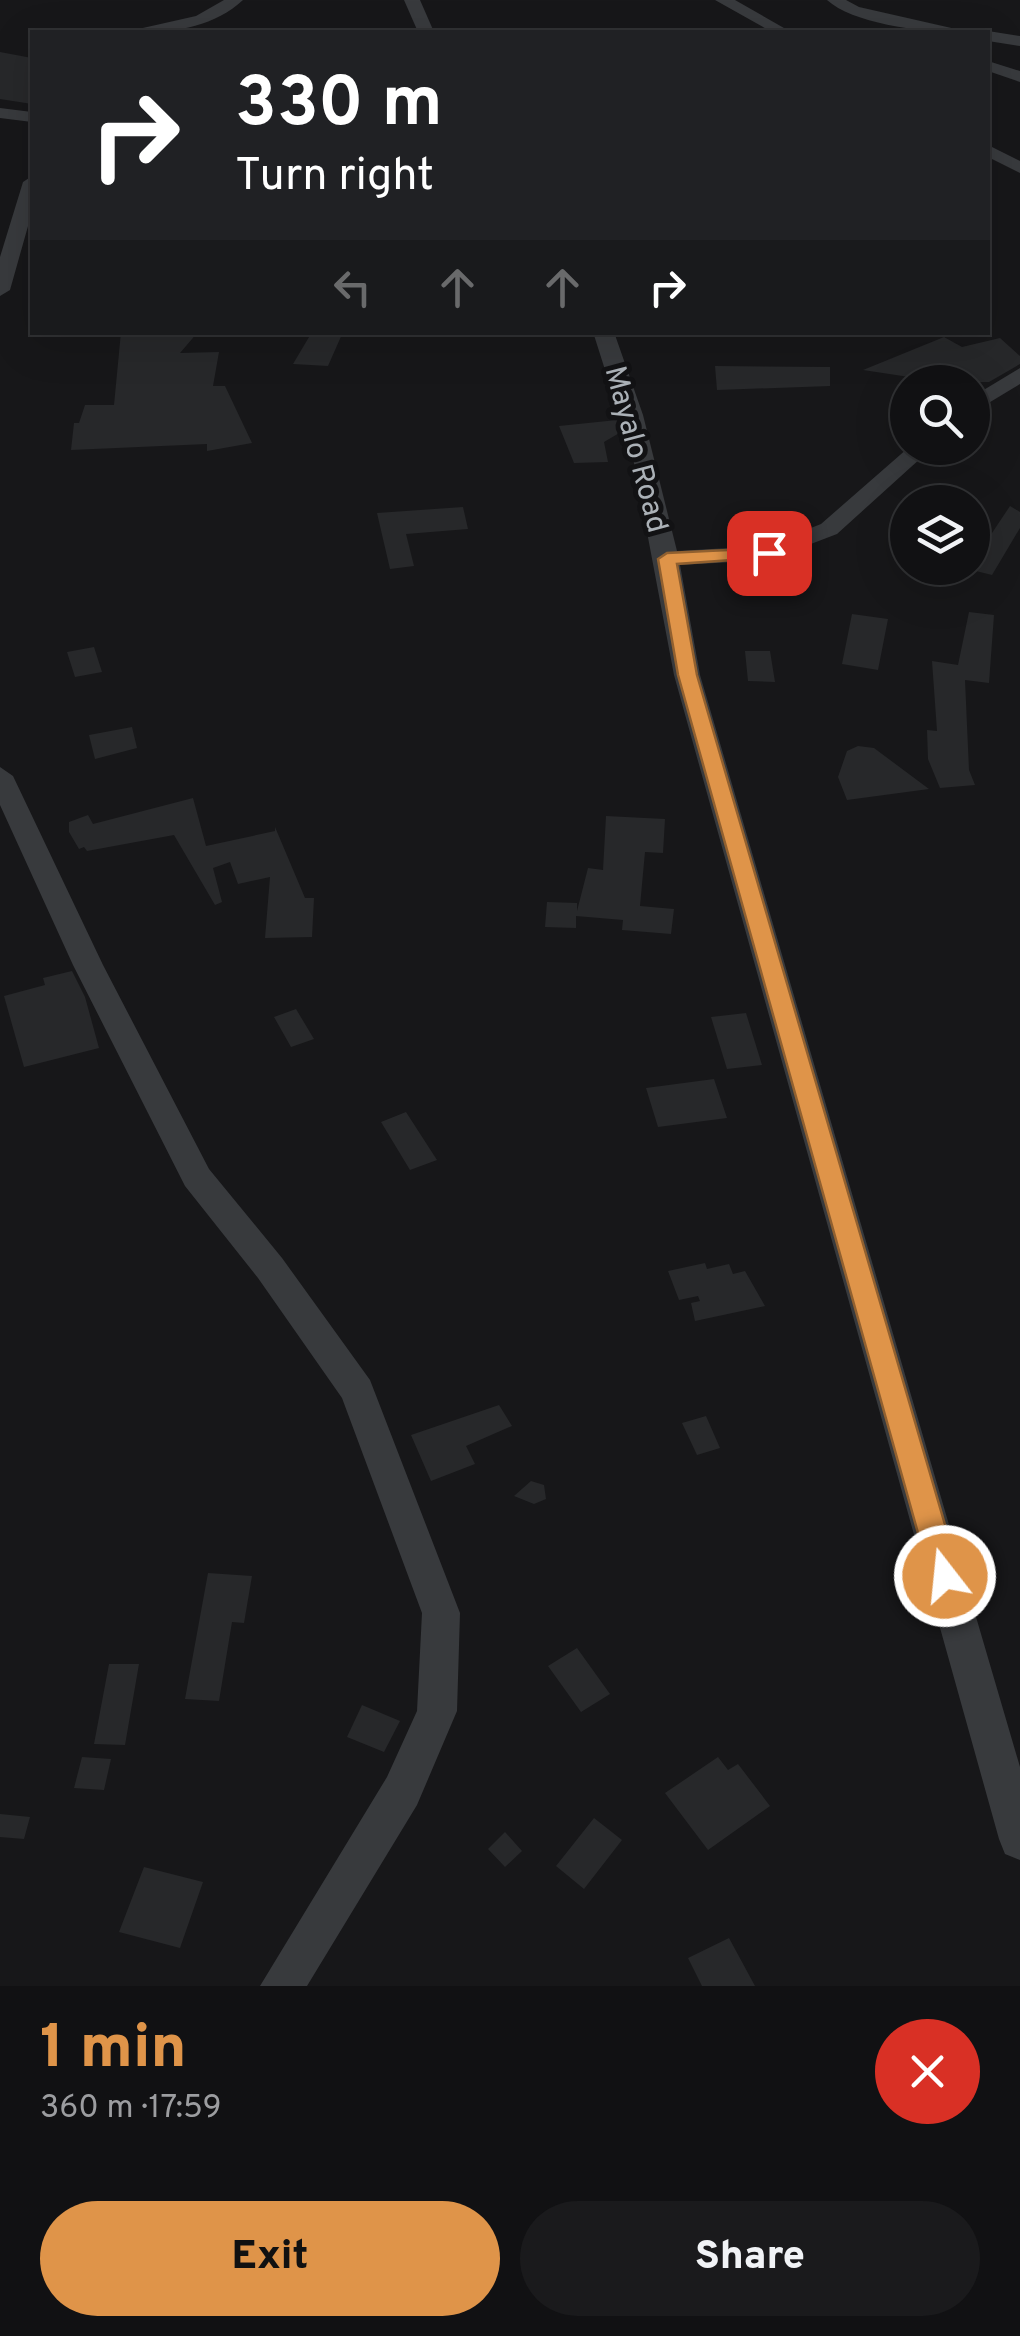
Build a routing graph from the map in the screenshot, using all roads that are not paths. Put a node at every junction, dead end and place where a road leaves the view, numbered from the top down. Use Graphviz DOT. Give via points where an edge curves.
graph roads {
  1 [pos="236,0"];
  2 [pos="412,0"];
  3 [pos="723,0"];
  4 [pos="835,0"];
  5 [pos="920,28"];
  6 [pos="144,30"];
  7 [pos="425,30"];
  8 [pos="780,30"];
  9 [pos="990,36"];
  10 [pos="1020,41"];
  11 [pos="990,67"];
  12 [pos="1020,77"];
  13 [pos="0,113"];
  14 [pos="30,117"];
  15 [pos="990,151"];
  16 [pos="990,162"];
  17 [pos="1016,166"];
  18 [pos="30,189"];
  19 [pos="0,290"];
  20 [pos="603,335"];
  21 [pos="1020,374"];
  22 [pos="990,395"];
  23 [pos="902,465"];
  24 [pos="667,559"];
  25 [pos="0,776"];
  26 [pos="1020,1839"];
  27 [pos="282,1986"];
  1 -- 6 [label="street" via="201,20"];
  2 -- 7 [label="street"];
  3 -- 8 [label="street"];
  4 -- 5 [label="street"];
  9 -- 10 [label="street"];
  11 -- 12 [label="street"];
  13 -- 14 [label="street"];
  15 -- 17 [label="street"];
  16 -- 17 [label="street"];
  18 -- 19 [label="street"];
  20 -- 24 [label="street, Mayalo Road" via="620,374"];
  21 -- 22 [label="street"];
  23 -- 24 [label="street" via="829,529 769,553"];
  24 -- 26 [label="street, Mayalo Road" via="687,675"];
  25 -- 27 [label="street" via="197,1177 357,1391 441,1613 437,1711 402,1791"];
}
